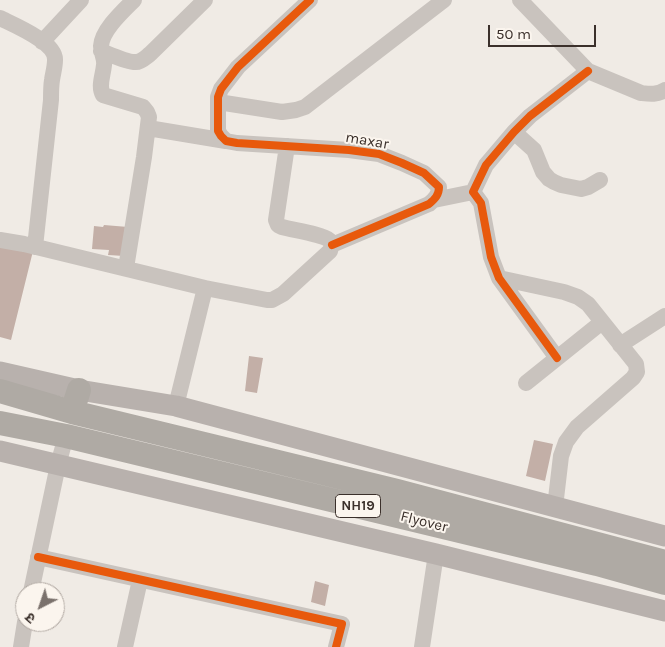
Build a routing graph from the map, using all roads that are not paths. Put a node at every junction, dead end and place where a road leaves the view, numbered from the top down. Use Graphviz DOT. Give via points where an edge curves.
graph roads {
  1 [pos="81,0"];
  2 [pos="134,0"];
  3 [pos="205,0"];
  4 [pos="310,0"];
  5 [pos="444,0"];
  6 [pos="520,0"];
  7 [pos="0,18"];
  8 [pos="42,42"];
  9 [pos="101,51"];
  10 [pos="588,71"];
  11 [pos="663,95"];
  12 [pos="218,102"];
  13 [pos="148,128"];
  14 [pos="514,132"];
  15 [pos="226,141"];
  16 [pos="287,146"];
  17 [pos="600,180"];
  18 [pos="473,192"];
  19 [pos="434,200"];
  20 [pos="0,240"];
  21 [pos="332,245"];
  22 [pos="35,247"];
  23 [pos="126,268"];
  24 [pos="499,278"];
  25 [pos="205,288"];
  26 [pos="665,316"];
  27 [pos="602,322"];
  28 [pos="620,345"];
  29 [pos="557,358"];
  30 [pos="0,372"];
  31 [pos="526,383"];
  32 [pos="0,391"];
  33 [pos="76,401"];
  34 [pos="176,406"];
  35 [pos="0,423"];
  36 [pos="66,436"];
  37 [pos="0,452"];
  38 [pos="58,465"];
  39 [pos="555,507"];
  40 [pos="663,531"];
  41 [pos="436,554"];
  42 [pos="38,557"];
  43 [pos="657,570"];
  44 [pos="140,580"];
  45 [pos="33,582"];
  46 [pos="665,611"];
  47 [pos="23,632"];
  48 [pos="20,647"];
  49 [pos="125,647"];
  50 [pos="336,647"];
  51 [pos="422,647"];
  1 -- 8 [label="street"];
  2 -- 9 [label="street" via="102,39"];
  3 -- 9 [label="street" via="150,54 137,62"];
  4 -- 12 [label="street" via="238,67 221,89"];
  5 -- 12 [label="street" via="305,107 282,112"];
  6 -- 10 [label="street"];
  7 -- 8 [label="street"];
  8 -- 22 [label="street" via="51,48 56,59"];
  9 -- 13 [label="street" via="104,64 101,93 105,97 143,107 149,117"];
  10 -- 11 [label="street" via="641,93"];
  10 -- 14 [label="street"];
  12 -- 15 [label="street" via="218,131"];
  13 -- 15 [label="street, maxar"];
  13 -- 23 [label="street"];
  14 -- 17 [label="street" via="534,150 548,179 581,189"];
  14 -- 18 [label="street" via="486,165"];
  15 -- 16 [label="street, maxar"];
  16 -- 19 [label="street, maxar" via="379,154 424,172 439,187"];
  16 -- 21 [label="street" via="276,220 278,225 324,237"];
  18 -- 19 [label="street"];
  18 -- 24 [label="street" via="481,203 491,257"];
  19 -- 21 [label="street"];
  20 -- 22 [label="street"];
  21 -- 25 [label="street" via="330,251 290,288 272,300"];
  22 -- 23 [label="street"];
  23 -- 25 [label="street"];
  24 -- 27 [label="street" via="578,297"];
  24 -- 29 [label="street"];
  25 -- 34 [label="street"];
  26 -- 28 [label="street"];
  27 -- 28 [label="street"];
  27 -- 29 [label="street"];
  28 -- 39 [label="street" via="636,364 636,372 628,383 577,427 566,442 561,456"];
  29 -- 31 [label="street"];
  30 -- 33 [label="main road"];
  32 -- 33 [label="highway, NH19"];
  33 -- 34 [label="main road"];
  33 -- 43 [label="highway, Flyover / NH19"];
  34 -- 39 [label="main road"];
  35 -- 36 [label="highway, NH19"];
  36 -- 38 [label="street"];
  36 -- 43 [label="highway, Flyover / NH19" via="587,561"];
  37 -- 38 [label="main road"];
  38 -- 41 [label="main road"];
  38 -- 42 [label="street"];
  39 -- 40 [label="main road"];
  41 -- 46 [label="main road"];
  41 -- 51 [label="street"];
  42 -- 44 [label="street"];
  42 -- 45 [label="street"];
  44 -- 49 [label="street"];
  44 -- 50 [label="street" via="342,624"];
  47 -- 48 [label="street"];
}
